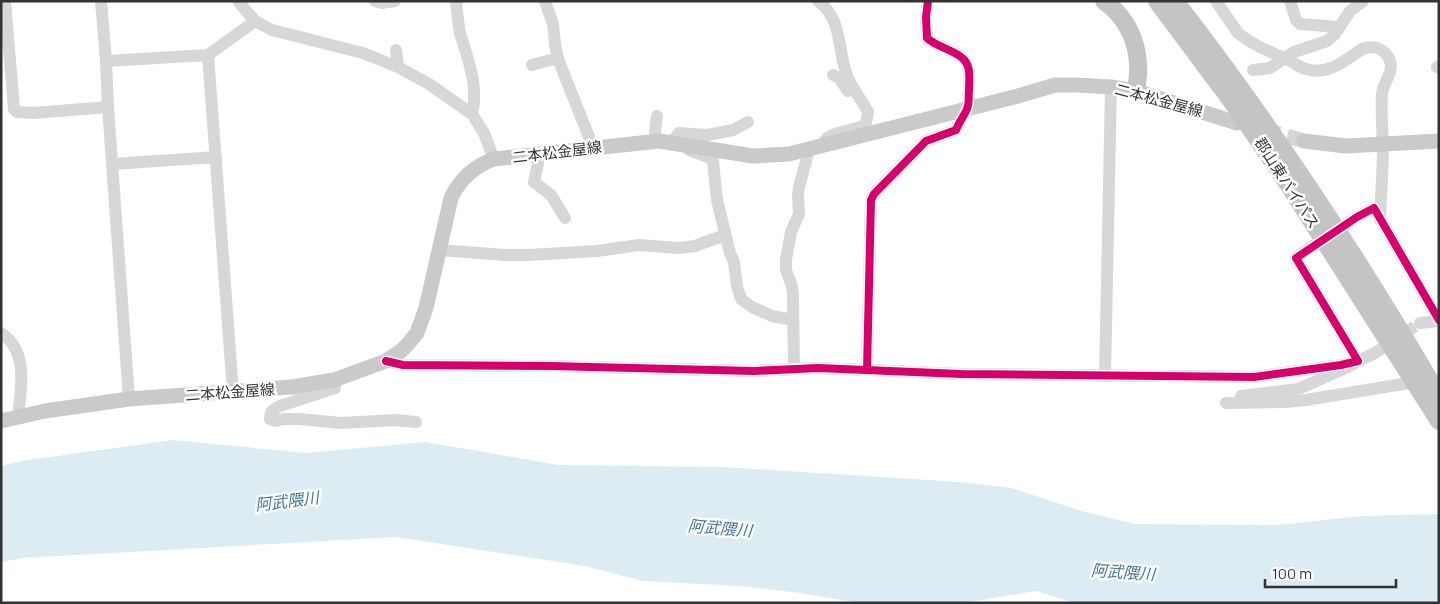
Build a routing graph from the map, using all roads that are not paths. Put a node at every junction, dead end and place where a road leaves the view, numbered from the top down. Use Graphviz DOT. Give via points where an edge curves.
graph roads {
  1 [pos="5,1"];
  2 [pos="101,1"];
  3 [pos="238,1"];
  4 [pos="375,1"];
  5 [pos="395,1"];
  6 [pos="456,1"];
  7 [pos="545,1"];
  8 [pos="818,1"];
  9 [pos="928,1"];
  10 [pos="1104,1"];
  11 [pos="1157,1"];
  12 [pos="1175,1"];
  13 [pos="1216,1"];
  14 [pos="1290,1"];
  15 [pos="1363,1"];
  16 [pos="255,21"];
  17 [pos="1339,27"];
  18 [pos="396,50"];
  19 [pos="208,55"];
  20 [pos="558,58"];
  21 [pos="1284,58"];
  22 [pos="106,61"];
  23 [pos="532,65"];
  24 [pos="398,68"];
  25 [pos="1253,70"];
  26 [pos="833,75"];
  27 [pos="1111,87"];
  28 [pos="1136,91"];
  29 [pos="863,104"];
  30 [pos="108,107"];
  31 [pos="967,109"];
  32 [pos="472,114"];
  33 [pos="657,116"];
  34 [pos="748,122"];
  35 [pos="1237,123"];
  36 [pos="1304,141"];
  37 [pos="1439,141"];
  38 [pos="670,143"];
  39 [pos="1383,144"];
  40 [pos="593,147"];
  41 [pos="815,148"];
  42 [pos="540,154"];
  43 [pos="216,157"];
  44 [pos="494,159"];
  45 [pos="113,164"];
  46 [pos="566,218"];
  47 [pos="1356,218"];
  48 [pos="1380,220"];
  49 [pos="725,235"];
  50 [pos="1312,246"];
  51 [pos="439,250"];
  52 [pos="793,320"];
  53 [pos="1439,320"];
  54 [pos="1420,323"];
  55 [pos="1,333"];
  56 [pos="1375,353"];
  57 [pos="386,361"];
  58 [pos="1358,361"];
  59 [pos="794,369"];
  60 [pos="867,370"];
  61 [pos="1105,376"];
  62 [pos="334,380"];
  63 [pos="1430,387"];
  64 [pos="233,392"];
  65 [pos="129,399"];
  66 [pos="18,417"];
  67 [pos="1,420"];
  68 [pos="1439,421"];
  69 [pos="416,422"];
  1 -- 30 [label="street" via="14,109 33,113"];
  2 -- 22 [label="street"];
  3 -- 16 [label="street"];
  4 -- 5 [label="street"];
  6 -- 32 [label="street" via="474,85"];
  7 -- 20 [label="street" via="553,24"];
  8 -- 29 [label="street" via="838,32 848,78"];
  9 -- 31 [label="street" via="927,38 963,58 970,71"];
  10 -- 28 [label="highway" via="1127,24 1135,44 1138,64"];
  11 -- 63 [label="highway, 郡山東バイパス" via="1233,103"];
  12 -- 63 [label="highway, 郡山東バイパス" via="1238,85 1347,244"];
  13 -- 21 [label="street" via="1238,34"];
  14 -- 17 [label="street" via="1300,24"];
  15 -- 17 [label="street" via="1350,11"];
  16 -- 19 [label="street"];
  16 -- 24 [label="street" via="272,30 363,53"];
  17 -- 21 [label="street" via="1327,41"];
  18 -- 24 [label="street"];
  19 -- 22 [label="street"];
  19 -- 43 [label="street"];
  20 -- 23 [label="street"];
  20 -- 40 [label="street"];
  21 -- 25 [label="street" via="1270,68"];
  21 -- 39 [label="street" via="1308,70 1317,70 1335,67 1362,48 1383,50 1391,67 1382,92"];
  22 -- 30 [label="street"];
  24 -- 32 [label="street" via="429,84"];
  26 -- 29 [label="street" via="839,78 850,95"];
  27 -- 28 [label="main road, 二本松金屋線"];
  27 -- 31 [label="main road, 二本松金屋線" via="1055,85"];
  27 -- 61 [label="street"];
  28 -- 35 [label="main road, 二本松金屋線"];
  29 -- 41 [label="street" via="868,112 866,123 829,136"];
  30 -- 45 [label="street"];
  31 -- 41 [label="main road, 二本松金屋線"];
  31 -- 60 [label="street" via="956,130 920,145 871,200"];
  32 -- 44 [label="street"];
  33 -- 38 [label="street" via="656,131"];
  34 -- 38 [label="street" via="733,130 707,135 679,133"];
  36 -- 39 [label="main road" via="1346,146"];
  37 -- 39 [label="main road"];
  38 -- 40 [label="main road, 二本松金屋線"];
  38 -- 41 [label="main road, 二本松金屋線" via="753,156 789,154"];
  38 -- 49 [label="street" via="713,161 716,200"];
  39 -- 48 [label="street"];
  40 -- 42 [label="main road, 二本松金屋線"];
  41 -- 52 [label="street" via="799,187 799,214 791,232 786,260 792,286"];
  42 -- 44 [label="main road, 二本松金屋線"];
  42 -- 46 [label="street" via="534,182 548,192"];
  43 -- 45 [label="street"];
  43 -- 64 [label="street"];
  44 -- 51 [label="main road, 二本松金屋線" via="472,170 455,190"];
  45 -- 65 [label="street"];
  47 -- 48 [label="street" via="1374,208"];
  48 -- 53 [label="street"];
  49 -- 51 [label="street" via="679,248 639,245 528,255"];
  49 -- 52 [label="street" via="742,299 772,316"];
  50 -- 58 [label="street" via="1296,258"];
  51 -- 57 [label="main road, 二本松金屋線" via="421,326 407,345"];
  52 -- 59 [label="street"];
  53 -- 54 [label="street"];
  55 -- 66 [label="street" via="13,343 20,359"];
  56 -- 58 [label="street"];
  57 -- 59 [label="street" via="403,365 754,372"];
  57 -- 62 [label="main road, 二本松金屋線"];
  58 -- 61 [label="street" via="1254,377"];
  58 -- 63 [label="street" via="1298,389 1231,398 1226,403 1300,401"];
  59 -- 60 [label="street"];
  60 -- 61 [label="street"];
  62 -- 64 [label="main road, 二本松金屋線"];
  62 -- 69 [label="street" via="335,388 280,406 273,410 270,419 341,423"];
  63 -- 68 [label="highway, 郡山東バイパス"];
  64 -- 65 [label="main road, 二本松金屋線"];
  65 -- 66 [label="main road, 二本松金屋線"];
  66 -- 67 [label="main road, 二本松金屋線"];
}
